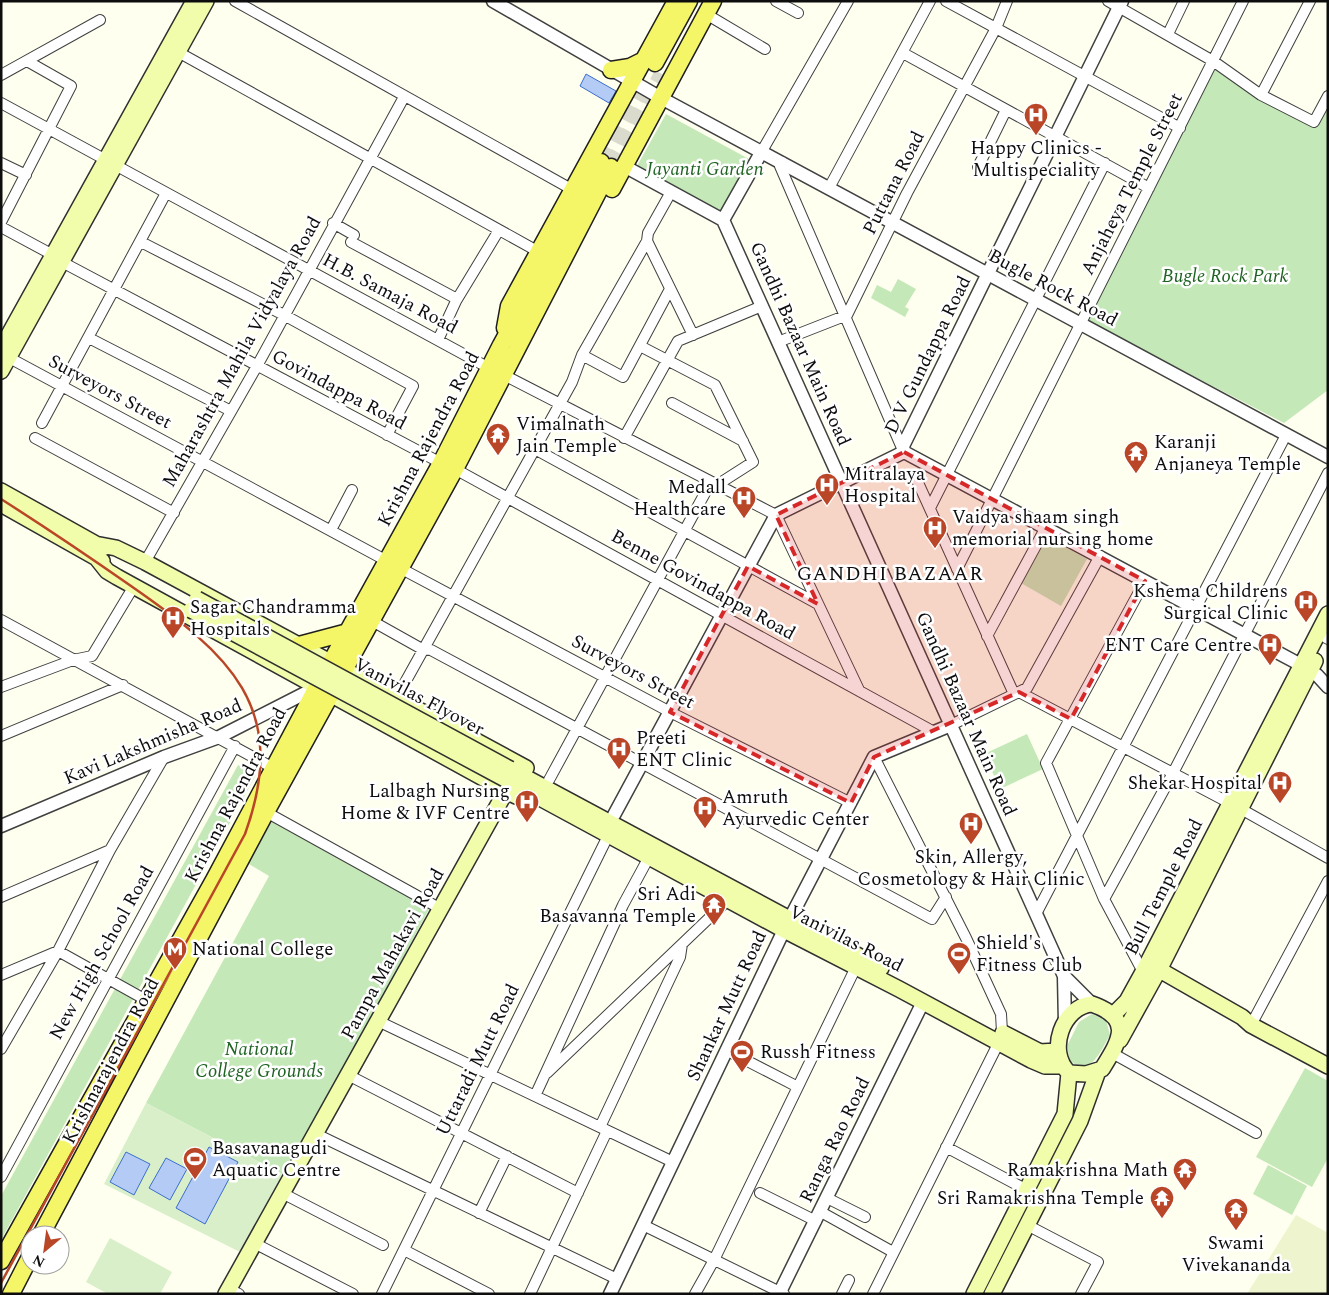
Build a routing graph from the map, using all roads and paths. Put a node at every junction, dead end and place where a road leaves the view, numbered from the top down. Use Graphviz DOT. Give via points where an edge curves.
graph roads {
  1 [pos="194,1"];
  2 [pos="206,1"];
  3 [pos="235,1"];
  4 [pos="493,1"];
  5 [pos="676,1"];
  6 [pos="689,1"];
  7 [pos="776,1"];
  8 [pos="848,1"];
  9 [pos="930,1"];
  10 [pos="946,1"];
  11 [pos="1007,1"];
  12 [pos="1184,1"];
  13 [pos="1243,1"];
  14 [pos="1310,1"];
  15 [pos="1116,3"];
  16 [pos="707,5"];
  17 [pos="798,13"];
  18 [pos="100,20"];
  19 [pos="996,28"];
  20 [pos="1168,34"];
  21 [pos="765,49"];
  22 [pos="178,52"];
  23 [pos="902,53"];
  24 [pos="27,61"];
  25 [pos="1213,61"];
  26 [pos="653,68"];
  27 [pos="612,70"];
  28 [pos="1,75"];
  29 [pos="1085,76"];
  30 [pos="632,82"];
  31 [pos="964,88"];
  32 [pos="1261,95"];
  33 [pos="1328,96"];
  34 [pos="404,97"];
  35 [pos="661,98"];
  36 [pos="1,103"];
  37 [pos="1006,110"];
  38 [pos="1180,128"];
  39 [pos="48,129"];
  40 [pos="1055,137"];
  41 [pos="762,151"];
  42 [pos="370,158"];
  43 [pos="782,162"];
  44 [pos="1,163"];
  45 [pos="110,163"];
  46 [pos="1105,163"];
  47 [pos="612,165"];
  48 [pos="978,167"];
  49 [pos="26,175"];
  50 [pos="830,188"];
  51 [pos="1149,188"];
  52 [pos="573,190"];
  53 [pos="671,192"];
  54 [pos="166,193"];
  55 [pos="723,220"];
  56 [pos="1,222"];
  57 [pos="894,223"];
  58 [pos="333,224"];
  59 [pos="1,227"];
  60 [pos="499,230"];
  61 [pos="647,241"];
  62 [pos="141,242"];
  63 [pos="539,252"];
  64 [pos="58,259"];
  65 [pos="308,270"];
  66 [pos="988,274"];
  67 [pos="670,289"];
  68 [pos="115,291"];
  69 [pos="457,299"];
  70 [pos="1034,299"];
  71 [pos="762,306"];
  72 [pos="284,315"];
  73 [pos="847,315"];
  74 [pos="1081,324"];
  75 [pos="693,336"];
  76 [pos="89,338"];
  77 [pos="438,340"];
  78 [pos="778,342"];
  79 [pos="501,345"];
  80 [pos="640,346"];
  81 [pos="4,353"];
  82 [pos="582,355"];
  83 [pos="667,360"];
  84 [pos="257,366"];
  85 [pos="1,371"];
  86 [pos="497,371"];
  87 [pos="62,386"];
  88 [pos="558,404"];
  89 [pos="672,404"];
  90 [pos="231,411"];
  91 [pos="42,423"];
  92 [pos="387,434"];
  93 [pos="1286,435"];
  94 [pos="35,438"];
  95 [pos="624,438"];
  96 [pos="743,441"];
  97 [pos="533,448"];
  98 [pos="903,450"];
  99 [pos="1328,457"];
  100 [pos="202,461"];
  101 [pos="448,466"];
  102 [pos="1328,473"];
  103 [pos="947,474"];
  104 [pos="915,476"];
  105 [pos="842,483"];
  106 [pos="714,484"];
  107 [pos="352,490"];
  108 [pos="1,491"];
  109 [pos="507,497"];
  110 [pos="993,499"];
  111 [pos="1,504"];
  112 [pos="930,508"];
  113 [pos="174,513"];
  114 [pos="776,515"];
  115 [pos="1046,527"];
  116 [pos="331,530"];
  117 [pos="684,531"];
  118 [pos="95,550"];
  119 [pos="1100,556"];
  120 [pos="146,562"];
  121 [pos="394,564"];
  122 [pos="748,566"];
  123 [pos="957,569"];
  124 [pos="657,580"];
  125 [pos="1145,581"];
  126 [pos="134,586"];
  127 [pos="454,596"];
  128 [pos="818,604"];
  129 [pos="1197,609"];
  130 [pos="1328,614"];
  131 [pos="721,615"];
  132 [pos="372,621"];
  133 [pos="3,623"];
  134 [pos="348,632"];
  135 [pos="1245,634"];
  136 [pos="987,636"];
  137 [pos="1327,637"];
  138 [pos="299,645"];
  139 [pos="422,649"];
  140 [pos="73,660"];
  141 [pos="338,666"];
  142 [pos="1306,668"];
  143 [pos="604,676"];
  144 [pos="123,685"];
  145 [pos="1328,687"];
  146 [pos="1,688"];
  147 [pos="859,690"];
  148 [pos="323,691"];
  149 [pos="1017,693"];
  150 [pos="397,697"];
  151 [pos="670,712"];
  152 [pos="1071,719"];
  153 [pos="951,725"];
  154 [pos="578,728"];
  155 [pos="934,732"];
  156 [pos="1,736"];
  157 [pos="219,737"];
  158 [pos="236,746"];
  159 [pos="1123,747"];
  160 [pos="164,757"];
  161 [pos="874,757"];
  162 [pos="642,764"];
  163 [pos="280,771"];
  164 [pos="1173,773"];
  165 [pos="507,780"];
  166 [pos="549,780"];
  167 [pos="850,803"];
  168 [pos="1235,806"];
  169 [pos="266,812"];
  170 [pos="1,826"];
  171 [pos="613,830"];
  172 [pos="1079,835"];
  173 [pos="110,850"];
  174 [pos="649,857"];
  175 [pos="1328,858"];
  176 [pos="821,860"];
  177 [pos="1328,881"];
  178 [pos="1,897"];
  179 [pos="946,897"];
  180 [pos="1104,898"];
  181 [pos="728,900"];
  182 [pos="441,909"];
  183 [pos="1036,914"];
  184 [pos="787,925"];
  185 [pos="682,944"];
  186 [pos="58,951"];
  187 [pos="856,967"];
  188 [pos="1151,971"];
  189 [pos="1,975"];
  190 [pos="1064,976"];
  191 [pos="107,979"];
  192 [pos="146,1000"];
  193 [pos="923,1002"];
  194 [pos="1092,1004"];
  195 [pos="1113,1015"];
  196 [pos="378,1021"];
  197 [pos="1065,1024"];
  198 [pos="1251,1025"];
  199 [pos="1000,1037"];
  200 [pos="1116,1046"];
  201 [pos="1,1049"];
  202 [pos="728,1051"];
  203 [pos="1057,1051"];
  204 [pos="1328,1066"];
  205 [pos="1065,1070"];
  206 [pos="1098,1071"];
  207 [pos="547,1073"];
  208 [pos="348,1074"];
  209 [pos="490,1074"];
  210 [pos="796,1086"];
  211 [pos="535,1096"];
  212 [pos="604,1129"];
  213 [pos="462,1133"];
  214 [pos="1256,1133"];
  215 [pos="316,1134"];
  216 [pos="946,1147"];
  217 [pos="507,1156"];
  218 [pos="673,1162"];
  219 [pos="1,1177"];
  220 [pos="433,1190"];
  221 [pos="1026,1190"];
  222 [pos="282,1193"];
  223 [pos="578,1193"];
  224 [pos="760,1193"];
  225 [pos="827,1198"];
  226 [pos="479,1213"];
  227 [pos="818,1217"];
  228 [pos="864,1217"];
  229 [pos="46,1225"];
  230 [pos="643,1225"];
  231 [pos="1027,1225"];
  232 [pos="254,1243"];
  233 [pos="383,1245"];
  234 [pos="551,1248"];
  235 [pos="404,1250"];
  236 [pos="893,1252"];
  237 [pos="714,1260"];
  238 [pos="1,1261"];
  239 [pos="21,1275"];
  240 [pos="617,1279"];
  241 [pos="849,1280"];
  242 [pos="232,1292"];
  243 [pos="995,1292"];
  244 [pos="781,1293"];
  245 [pos="11,1294"];
  246 [pos="353,1294"];
  247 [pos="382,1294"];
  248 [pos="488,1294"];
  249 [pos="530,1294"];
  250 [pos="610,1294"];
  251 [pos="695,1294"];
  252 [pos="842,1294"];
  253 [pos="873,1294"];
  254 [pos="974,1294"];
  255 [pos="1081,1294"];
  1 -- 45 [label="main road"];
  2 -- 22 [label="main road"];
  3 -- 34 [label="street"];
  4 -- 27 [label="street, Bugle Rock Road"];
  5 -- 26 [label="main road"];
  6 -- 26 [label="main road"];
  7 -- 17 [label="street"];
  8 -- 41 [label="street"];
  9 -- 23 [label="street"];
  10 -- 19 [label="street"];
  11 -- 19 [label="street, Puttana Road"];
  12 -- 20 [label="street"];
  13 -- 25 [label="street, Anjaheya Temple Street"];
  14 -- 32 [label="street"];
  15 -- 20 [label="street"];
  15 -- 29 [label="street, D V Gundappa Road"];
  16 -- 21 [label="street"];
  16 -- 26 [label="main road"];
  16 -- 35 [label="main road"];
  18 -- 24 [label="street"];
  19 -- 29 [label="street"];
  19 -- 31 [label="street, Puttana Road"];
  20 -- 25 [label="street"];
  22 -- 42 [label="street"];
  22 -- 45 [label="main road"];
  23 -- 31 [label="street"];
  23 -- 50 [label="street"];
  24 -- 28 [label="street"];
  24 -- 39 [label="street" via="72,86"];
  25 -- 32 [label="street"];
  25 -- 38 [label="street, Anjaheya Temple Street"];
  26 -- 27 [label="main road"];
  26 -- 30 [label="main road"];
  27 -- 30 [label="street, Bugle Rock Road"];
  29 -- 38 [label="street"];
  29 -- 40 [label="street, D V Gundappa Road"];
  30 -- 35 [label="street, Bugle Rock Road"];
  30 -- 52 [label="main road"];
  31 -- 37 [label="street"];
  31 -- 57 [label="street, Puttana Road"];
  32 -- 33 [label="street" via="1314,122"];
  34 -- 42 [label="street, Maharashtra Mahila Vidyalaya Road"];
  34 -- 52 [label="street"];
  35 -- 41 [label="street, Bugle Rock Road"];
  35 -- 47 [label="main road"];
  36 -- 39 [label="street, H.B. Samaja Road"];
  37 -- 40 [label="street"];
  37 -- 48 [label="street"];
  38 -- 51 [label="street, Anjaheya Temple Street"];
  39 -- 45 [label="street, H.B. Samaja Road"];
  39 -- 49 [label="street"];
  40 -- 46 [label="street"];
  40 -- 66 [label="street, D V Gundappa Road"];
  41 -- 43 [label="street, Bugle Rock Road"];
  41 -- 55 [label="street"];
  42 -- 58 [label="street, Maharashtra Mahila Vidyalaya Road"];
  42 -- 60 [label="street"];
  43 -- 50 [label="street, Bugle Rock Road"];
  43 -- 73 [label="street" via="780,166"];
  44 -- 49 [label="street"];
  45 -- 54 [label="street, H.B. Samaja Road"];
  45 -- 64 [label="main road"];
  46 -- 51 [label="street"];
  46 -- 70 [label="street"];
  47 -- 53 [label="street"];
  47 -- 79 [label="main road"];
  47 -- 86 [label="main road, Krishna Rajendra Road" via="538,322"];
  49 -- 56 [label="street"];
  50 -- 57 [label="street, Bugle Rock Road"];
  51 -- 74 [label="street, Anjaheya Temple Street"];
  52 -- 63 [label="main road"];
  53 -- 55 [label="street"];
  53 -- 61 [label="street" via="648,233"];
  54 -- 62 [label="street"];
  54 -- 65 [label="street, H.B. Samaja Road"];
  55 -- 71 [label="street, Gandhi Bazaar Main Road"];
  57 -- 66 [label="street, Bugle Rock Road"];
  57 -- 73 [label="street, Puttana Road"];
  58 -- 65 [label="street, Maharashtra Mahila Vidyalaya Road"];
  58 -- 69 [label="street"];
  59 -- 64 [label="street, Govindappa Road"];
  60 -- 63 [label="street"];
  60 -- 69 [label="street"];
  61 -- 67 [label="street"];
  61 -- 82 [label="street"];
  62 -- 68 [label="street"];
  62 -- 72 [label="street"];
  63 -- 79 [label="main road" via="509,306"];
  64 -- 68 [label="street, Govindappa Road"];
  64 -- 81 [label="main road"];
  65 -- 72 [label="street, Maharashtra Mahila Vidyalaya Road"];
  65 -- 77 [label="street, H.B. Samaja Road"];
  66 -- 70 [label="street, Bugle Rock Road"];
  66 -- 98 [label="street, D V Gundappa Road"];
  67 -- 75 [label="street"];
  67 -- 80 [label="street"];
  68 -- 76 [label="street"];
  68 -- 84 [label="street, Govindappa Road"];
  69 -- 77 [label="street"];
  70 -- 74 [label="street, Bugle Rock Road"];
  70 -- 103 [label="street"];
  71 -- 75 [label="street"];
  71 -- 78 [label="street, Gandhi Bazaar Main Road"];
  72 -- 84 [label="street, Maharashtra Mahila Vidyalaya Road"];
  72 -- 92 [label="street" via="413,386"];
  73 -- 78 [label="street"];
  73 -- 98 [label="street"];
  74 -- 93 [label="street, Bugle Rock Road"];
  74 -- 110 [label="street, Anjaheya Temple Street"];
  75 -- 83 [label="street" via="678,340"];
  76 -- 87 [label="street"];
  76 -- 90 [label="street"];
  77 -- 86 [label="street, H.B. Samaja Road"];
  78 -- 105 [label="street, Gandhi Bazaar Main Road"];
  79 -- 86 [label="main road, Krishna Rajendra Road"];
  80 -- 82 [label="street" via="623,376"];
  80 -- 83 [label="street"];
  81 -- 85 [label="main road"];
  81 -- 87 [label="street, Surveyors Street"];
  82 -- 88 [label="street" via="572,382"];
  83 -- 95 [label="street"];
  83 -- 96 [label="street" via="715,385"];
  84 -- 90 [label="street, Maharashtra Mahila Vidyalaya Road"];
  84 -- 92 [label="street, Govindappa Road"];
  86 -- 88 [label="street, H.B. Samaja Road"];
  86 -- 101 [label="main road, Krishna Rajendra Road"];
  87 -- 91 [label="street"];
  87 -- 100 [label="street, Surveyors Street"];
  88 -- 95 [label="street, H.B. Samaja Road"];
  88 -- 97 [label="street"];
  89 -- 96 [label="street"];
  90 -- 100 [label="street, Maharashtra Mahila Vidyalaya Road"];
  92 -- 101 [label="street, Govindappa Road"];
  93 -- 99 [label="street, Bugle Rock Road"];
  93 -- 129 [label="street"];
  94 -- 113 [label="street"];
  95 -- 106 [label="street, H.B. Samaja Road"];
  96 -- 106 [label="street" via="753,462"];
  97 -- 109 [label="street"];
  97 -- 117 [label="street"];
  98 -- 103 [label="street"];
  98 -- 105 [label="street, D V Gundappa Road"];
  100 -- 113 [label="street, Maharashtra Mahila Vidyalaya Road"];
  100 -- 116 [label="street, Surveyors Street"];
  101 -- 109 [label="street, Benne Govindappa Road"];
  101 -- 121 [label="main road, Krishna Rajendra Road"];
  102 -- 135 [label="street"];
  103 -- 110 [label="street"];
  103 -- 112 [label="street"];
  104 -- 112 [label="street"];
  105 -- 114 [label="street, D V Gundappa Road"];
  105 -- 153 [label="street, Gandhi Bazaar Main Road"];
  106 -- 114 [label="street, H.B. Samaja Road"];
  106 -- 117 [label="street"];
  107 -- 116 [label="street"];
  108 -- 118 [label="main road"];
  109 -- 124 [label="street, Benne Govindappa Road"];
  109 -- 127 [label="street"];
  110 -- 115 [label="street"];
  110 -- 123 [label="street, Anjaheya Temple Street"];
  111 -- 118 [label="main road"];
  112 -- 123 [label="street"];
  113 -- 120 [label="street, Maharashtra Mahila Vidyalaya Road"];
  114 -- 122 [label="street"];
  114 -- 128 [label="street"];
  115 -- 119 [label="street"];
  115 -- 136 [label="street"];
  116 -- 121 [label="street, Surveyors Street"];
  117 -- 122 [label="street"];
  117 -- 124 [label="street"];
  118 -- 120 [label="main road" via="116,548"];
  118 -- 126 [label="main road" via="107,571"];
  118 -- 165 [label="main road, Vanivilas Flyover, bridge"];
  119 -- 125 [label="street"];
  119 -- 149 [label="street" via="1027,688"];
  120 -- 138 [label="main road"];
  121 -- 127 [label="street, Surveyors Street"];
  121 -- 132 [label="main road, Krishna Rajendra Road"];
  121 -- 134 [label="main road, Krishna Rajendra Road"];
  122 -- 128 [label="street"];
  122 -- 131 [label="street"];
  123 -- 136 [label="street"];
  124 -- 131 [label="street, Benne Govindappa Road"];
  124 -- 143 [label="street"];
  125 -- 129 [label="street"];
  125 -- 152 [label="street"];
  126 -- 140 [label="street" via="92,656"];
  126 -- 148 [label="main road"];
  127 -- 139 [label="street"];
  127 -- 143 [label="street, Surveyors Street"];
  128 -- 147 [label="street"];
  129 -- 135 [label="street"];
  129 -- 159 [label="street"];
  130 -- 142 [label="main road, Bull Temple Road"];
  131 -- 147 [label="street, Benne Govindappa Road"];
  131 -- 151 [label="street"];
  132 -- 139 [label="street"];
  132 -- 141 [label="main road, Krishna Rajendra Road"];
  133 -- 140 [label="street"];
  134 -- 138 [label="main road"];
  134 -- 141 [label="main road, Krishna Rajendra Road"];
  135 -- 142 [label="street"];
  135 -- 164 [label="street"];
  136 -- 149 [label="street"];
  137 -- 142 [label="main road, Bull Temple Road"];
  138 -- 141 [label="main road"];
  139 -- 150 [label="street"];
  139 -- 154 [label="street" via="431,650"];
  140 -- 144 [label="street"];
  140 -- 146 [label="street"];
  141 -- 148 [label="main road, Krishna Rajendra Road"];
  141 -- 150 [label="main road"];
  142 -- 145 [label="street"];
  142 -- 168 [label="main road, Bull Temple Road"];
  143 -- 151 [label="street, Surveyors Street"];
  143 -- 154 [label="street"];
  144 -- 156 [label="street"];
  144 -- 157 [label="street"];
  147 -- 155 [label="street, Benne Govindappa Road"];
  148 -- 157 [label="street, Kavi Lakshmisha Road"];
  148 -- 163 [label="main road, Krishna Rajendra Road"];
  148 -- 165 [label="main road"];
  149 -- 152 [label="street"];
  149 -- 153 [label="street"];
  150 -- 166 [label="main road"];
  151 -- 162 [label="street"];
  151 -- 167 [label="street, Surveyors Street"];
  152 -- 159 [label="street"];
  152 -- 172 [label="street" via="1046,763"];
  153 -- 155 [label="street"];
  153 -- 183 [label="street, Gandhi Bazaar Main Road"];
  154 -- 162 [label="street"];
  154 -- 166 [label="street"];
  155 -- 161 [label="street"];
  157 -- 158 [label="street"];
  157 -- 160 [label="street, Kavi Lakshmisha Road"];
  158 -- 163 [label="street"];
  158 -- 191 [label="street, New High School Road"];
  159 -- 164 [label="street"];
  159 -- 172 [label="street"];
  160 -- 170 [label="street, Kavi Lakshmisha Road"];
  160 -- 173 [label="street"];
  161 -- 167 [label="street, Shankar Mutt Road"];
  161 -- 179 [label="street"];
  162 -- 171 [label="street"];
  162 -- 176 [label="street"];
  163 -- 169 [label="main road, Krishnarajendra Road"];
  163 -- 192 [label="main road, Krishna Rajendra Road"];
  164 -- 168 [label="street"];
  164 -- 180 [label="street"];
  165 -- 171 [label="main road, Vanivilas Flyover"];
  165 -- 182 [label="main road, Pampa Mahakavi Road"];
  166 -- 171 [label="main road"];
  167 -- 176 [label="street, Shankar Mutt Road"];
  168 -- 175 [label="street"];
  168 -- 188 [label="main road, Bull Temple Road"];
  169 -- 182 [label="street"];
  169 -- 229 [label="main road, Krishnarajendra Road"];
  171 -- 174 [label="main road, Vanivilas Road"];
  171 -- 184 [label="main road, Vanivilas Road"];
  171 -- 209 [label="street, Uttaradi Mutt Road"];
  172 -- 180 [label="street"];
  172 -- 183 [label="street"];
  173 -- 178 [label="street"];
  173 -- 186 [label="street"];
  174 -- 181 [label="main road, Vanivilas Road"];
  174 -- 207 [label="street" via="623,905"];
  176 -- 179 [label="street" via="932,919"];
  176 -- 184 [label="street, Shankar Mutt Road"];
  177 -- 198 [label="street"];
  179 -- 199 [label="street" via="1001,1014"];
  180 -- 188 [label="street"];
  181 -- 184 [label="main road, Vanivilas Road"];
  181 -- 185 [label="street"];
  182 -- 196 [label="main road, Pampa Mahakavi Road"];
  183 -- 190 [label="street, Gandhi Bazaar Main Road"];
  184 -- 187 [label="main road, Vanivilas Road"];
  184 -- 199 [label="main road, Vanivilas Road" via="905,980"];
  184 -- 202 [label="street, Shankar Mutt Road"];
  185 -- 207 [label="street"];
  185 -- 212 [label="street" via="680,957"];
  186 -- 189 [label="street"];
  186 -- 191 [label="street"];
  186 -- 201 [label="street"];
  187 -- 193 [label="main road, Vanivilas Road"];
  187 -- 210 [label="street"];
  188 -- 195 [label="main road, Bull Temple Road"];
  188 -- 198 [label="main road" via="1242,1024"];
  188 -- 200 [label="main road, Bull Temple Road"];
  190 -- 194 [label="street"];
  190 -- 197 [label="street"];
  191 -- 192 [label="street"];
  191 -- 219 [label="street, New High School Road"];
  192 -- 238 [label="main road, Krishna Rajendra Road"];
  193 -- 199 [label="main road, Vanivilas Road"];
  193 -- 225 [label="street, Ranga Rao Road"];
  194 -- 195 [label="main road"];
  194 -- 197 [label="main road" via="1078,1008"];
  195 -- 200 [label="main road" via="1120,1024"];
  196 -- 208 [label="main road, Pampa Mahakavi Road"];
  196 -- 209 [label="street"];
  197 -- 203 [label="main road" via="1057,1040"];
  198 -- 204 [label="main road"];
  199 -- 203 [label="main road" via="1040,1052"];
  199 -- 205 [label="main road, Vanivilas Road" via="1045,1066"];
  199 -- 216 [label="street"];
  200 -- 206 [label="main road"];
  200 -- 214 [label="street"];
  202 -- 210 [label="street"];
  202 -- 218 [label="street, Shankar Mutt Road"];
  203 -- 205 [label="main road"];
  205 -- 206 [label="main road" via="1086,1074"];
  205 -- 221 [label="main road" via="1065,1114"];
  206 -- 231 [label="main road" via="1080,1121"];
  207 -- 211 [label="street"];
  208 -- 213 [label="street"];
  208 -- 215 [label="main road, Pampa Mahakavi Road"];
  209 -- 211 [label="street"];
  209 -- 213 [label="street, Uttaradi Mutt Road"];
  210 -- 237 [label="street"];
  211 -- 212 [label="street"];
  212 -- 218 [label="street"];
  212 -- 223 [label="street"];
  213 -- 217 [label="street"];
  213 -- 220 [label="street, Uttaradi Mutt Road"];
  215 -- 220 [label="street"];
  215 -- 222 [label="main road, Pampa Mahakavi Road"];
  216 -- 221 [label="street"];
  216 -- 236 [label="street"];
  217 -- 223 [label="street"];
  217 -- 226 [label="street"];
  218 -- 230 [label="street, Shankar Mutt Road"];
  220 -- 226 [label="street"];
  220 -- 235 [label="street, Uttaradi Mutt Road"];
  221 -- 254 [label="main road"];
  222 -- 232 [label="main road, Pampa Mahakavi Road"];
  222 -- 233 [label="street"];
  223 -- 234 [label="street"];
  224 -- 227 [label="street"];
  225 -- 227 [label="street, Ranga Rao Road"];
  225 -- 228 [label="street"];
  226 -- 234 [label="street"];
  227 -- 236 [label="street"];
  227 -- 244 [label="street, Ranga Rao Road"];
  230 -- 237 [label="street"];
  230 -- 240 [label="street, Shankar Mutt Road"];
  231 -- 243 [label="main road"];
  231 -- 255 [label="street" via="1098,1262"];
  232 -- 242 [label="main road, Pampa Mahakavi Road"];
  232 -- 246 [label="street"];
  234 -- 240 [label="street"];
  234 -- 249 [label="street"];
  235 -- 247 [label="street, Uttaradi Mutt Road"];
  235 -- 248 [label="street"];
  236 -- 253 [label="street"];
  237 -- 244 [label="street"];
  237 -- 251 [label="street"];
  239 -- 245 [label="main road"];
  240 -- 250 [label="street, Shankar Mutt Road"];
  241 -- 252 [label="street"];
}
